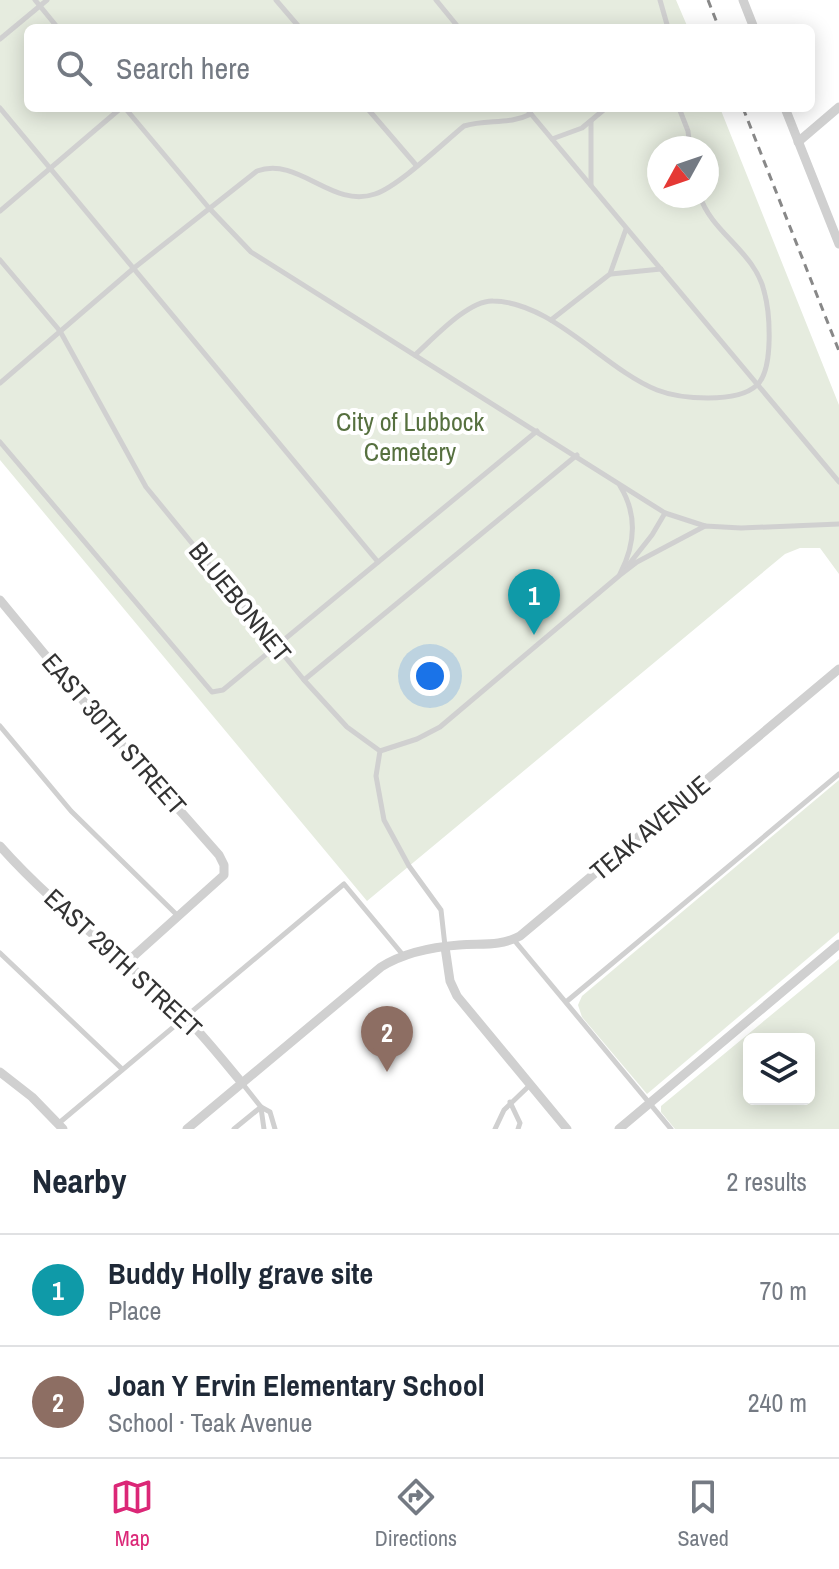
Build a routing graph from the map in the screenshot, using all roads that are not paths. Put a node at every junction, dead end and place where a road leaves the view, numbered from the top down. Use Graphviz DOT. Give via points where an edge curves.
graph roads {
  1 [pos="35,0"];
  2 [pos="47,0"];
  3 [pos="276,0"];
  4 [pos="436,0"];
  5 [pos="660,0"];
  6 [pos="743,0"];
  7 [pos="40,6"];
  8 [pos="55,24"];
  9 [pos="297,24"];
  10 [pos="456,24"];
  11 [pos="667,24"];
  12 [pos="752,24"];
  13 [pos="0,39"];
  14 [pos="839,107"];
  15 [pos="0,108"];
  16 [pos="118,112"];
  17 [pos="126,112"];
  18 [pos="370,112"];
  19 [pos="602,112"];
  20 [pos="681,112"];
  21 [pos="787,112"];
  22 [pos="531,114"];
  23 [pos="591,122"];
  24 [pos="689,136"];
  25 [pos="552,139"];
  26 [pos="798,142"];
  27 [pos="416,165"];
  28 [pos="51,169"];
  29 [pos="591,186"];
  30 [pos="209,208"];
  31 [pos="705,208"];
  32 [pos="0,211"];
  33 [pos="626,228"];
  34 [pos="839,244"];
  35 [pos="0,260"];
  36 [pos="134,268"];
  37 [pos="661,269"];
  38 [pos="610,274"];
  39 [pos="551,320"];
  40 [pos="60,331"];
  41 [pos="415,355"];
  42 [pos="0,383"];
  43 [pos="758,385"];
  44 [pos="537,431"];
  45 [pos="0,442"];
  46 [pos="577,455"];
  47 [pos="839,482"];
  48 [pos="618,483"];
  49 [pos="665,513"];
  50 [pos="839,524"];
  51 [pos="705,526"];
  52 [pos="378,562"];
  53 [pos="620,575"];
  54 [pos="0,600"];
  55 [pos="275,647"];
  56 [pos="839,669"];
  57 [pos="304,680"];
  58 [pos="0,726"];
  59 [pos="380,751"];
  60 [pos="839,774"];
  61 [pos="0,846"];
  62 [pos="178,916"];
  63 [pos="514,940"];
  64 [pos="839,944"];
  65 [pos="445,947"];
  66 [pos="0,953"];
  67 [pos="403,955"];
  68 [pos="126,963"];
  69 [pos="566,1002"];
  70 [pos="185,1016"];
  71 [pos="121,1068"];
  72 [pos="0,1072"];
  73 [pos="242,1083"];
  74 [pos="530,1085"];
  75 [pos="510,1102"];
  76 [pos="650,1103"];
  77 [pos="261,1107"];
  78 [pos="60,1126"];
  79 [pos="519,1126"];
  80 [pos="187,1129"];
  81 [pos="234,1129"];
  82 [pos="264,1129"];
  83 [pos="275,1129"];
  84 [pos="495,1129"];
  85 [pos="526,1129"];
  86 [pos="567,1129"];
  87 [pos="619,1129"];
  88 [pos="671,1129"];
  1 -- 7 [label="lane"];
  2 -- 7 [label="lane"];
  3 -- 9 [label="lane"];
  4 -- 10 [label="lane"];
  5 -- 11 [label="lane"];
  6 -- 12 [label="street"];
  7 -- 8 [label="lane"];
  7 -- 13 [label="lane"];
  14 -- 26 [label="street"];
  15 -- 28 [label="lane"];
  16 -- 28 [label="lane"];
  17 -- 30 [label="lane"];
  18 -- 27 [label="lane"];
  19 -- 23 [label="lane"];
  20 -- 24 [label="lane"];
  21 -- 26 [label="street"];
  22 -- 25 [label="lane"];
  22 -- 27 [label="lane" via="516,122 464,126"];
  23 -- 25 [label="lane"];
  23 -- 29 [label="lane"];
  25 -- 29 [label="lane"];
  26 -- 34 [label="street"];
  27 -- 30 [label="lane" via="374,195 357,196 269,167 244,179"];
  28 -- 32 [label="lane"];
  28 -- 36 [label="lane"];
  29 -- 33 [label="lane"];
  30 -- 36 [label="lane"];
  30 -- 41 [label="lane" via="251,252"];
  31 -- 43 [label="lane" via="764,287 770,322"];
  33 -- 37 [label="lane"];
  33 -- 38 [label="lane"];
  35 -- 40 [label="lane, BLUEBONNET"];
  36 -- 40 [label="lane"];
  36 -- 52 [label="lane"];
  37 -- 38 [label="lane"];
  37 -- 43 [label="lane"];
  38 -- 39 [label="lane"];
  39 -- 41 [label="lane" via="483,301"];
  39 -- 43 [label="lane" via="655,390 721,398"];
  40 -- 42 [label="lane"];
  40 -- 55 [label="lane, BLUEBONNET" via="146,487"];
  41 -- 44 [label="lane"];
  43 -- 47 [label="lane"];
  44 -- 46 [label="lane"];
  44 -- 52 [label="lane"];
  45 -- 55 [label="lane" via="212,692 223,690"];
  46 -- 48 [label="lane"];
  46 -- 57 [label="lane"];
  48 -- 49 [label="lane"];
  48 -- 53 [label="lane" via="633,517 631,553"];
  49 -- 51 [label="lane"];
  49 -- 53 [label="lane"];
  50 -- 51 [label="lane"];
  51 -- 53 [label="lane"];
  52 -- 55 [label="lane"];
  53 -- 59 [label="lane" via="440,727"];
  54 -- 62 [label="street, EAST 30TH STREET" via="219,855 224,875"];
  55 -- 57 [label="lane, BLUEBONNET"];
  56 -- 63 [label="street, TEAK AVENUE"];
  57 -- 59 [label="lane, BLUEBONNET" via="347,727"];
  58 -- 62 [label="lane" via="71,811"];
  59 -- 65 [label="lane" via="376,776 384,820 441,910"];
  60 -- 69 [label="lane"];
  61 -- 68 [label="street, EAST 29TH STREET"];
  62 -- 68 [label="street"];
  63 -- 65 [label="street, TEAK AVENUE"];
  63 -- 69 [label="lane"];
  64 -- 76 [label="street"];
  65 -- 67 [label="street, TEAK AVENUE"];
  65 -- 74 [label="street" via="457,996"];
  66 -- 71 [label="lane"];
  67 -- 70 [label="lane" via="344,884"];
  67 -- 73 [label="street" via="381,967"];
  68 -- 70 [label="street, EAST 29TH STREET"];
  69 -- 76 [label="lane"];
  70 -- 71 [label="lane"];
  70 -- 73 [label="street, EAST 29TH STREET"];
  71 -- 78 [label="lane"];
  72 -- 78 [label="street"];
  73 -- 77 [label="lane"];
  73 -- 80 [label="street"];
  74 -- 75 [label="lane"];
  74 -- 86 [label="street"];
  75 -- 79 [label="lane"];
  75 -- 84 [label="lane"];
  76 -- 87 [label="street"];
  76 -- 88 [label="lane"];
  77 -- 81 [label="lane"];
  77 -- 82 [label="lane"];
  77 -- 83 [label="lane" via="270,1112"];
  79 -- 85 [label="lane"];
}
